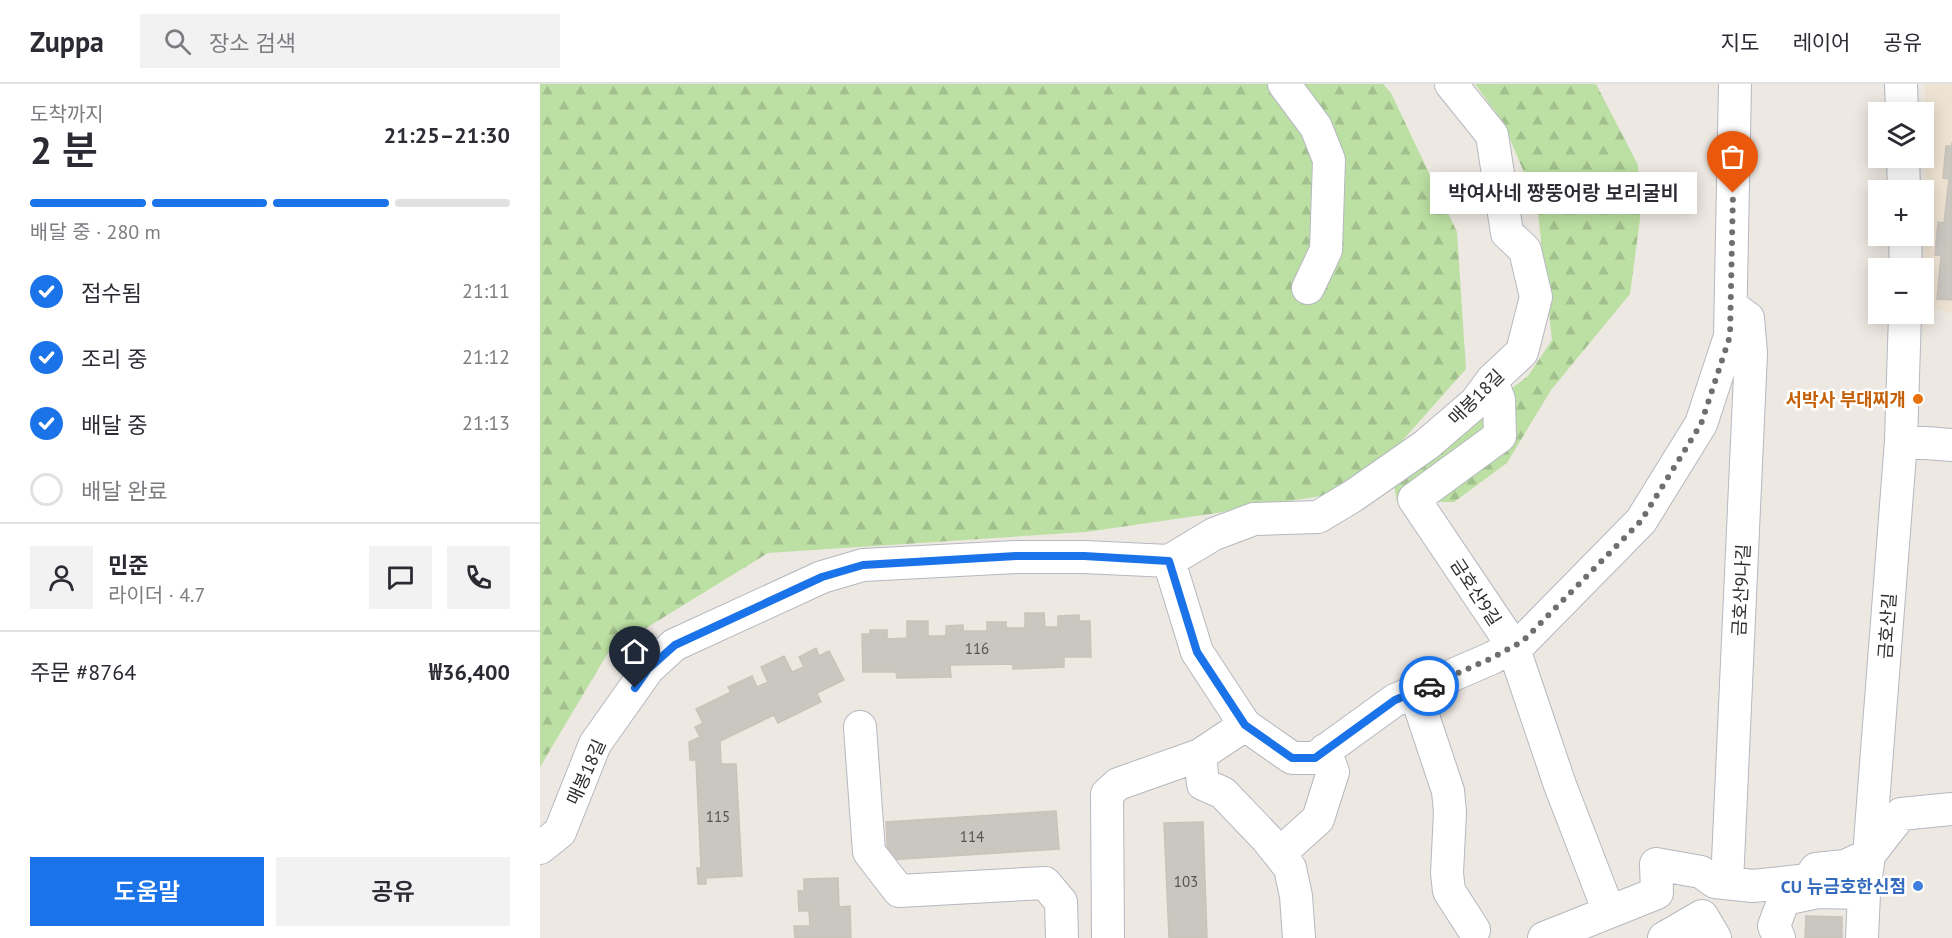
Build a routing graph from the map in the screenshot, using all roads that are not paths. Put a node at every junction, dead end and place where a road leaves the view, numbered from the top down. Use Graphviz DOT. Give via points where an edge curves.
graph roads {
  1 [pos="1284,84"];
  2 [pos="1451,84"];
  3 [pos="1735,84"];
  4 [pos="1901,84"];
  5 [pos="1902,102"];
  6 [pos="1308,288"];
  7 [pos="1731,306"];
  8 [pos="1905,324"];
  9 [pos="1492,380"];
  10 [pos="1900,441"];
  11 [pos="1952,444"];
  12 [pos="1169,561"];
  13 [pos="1513,646"];
  14 [pos="1415,692"];
  15 [pos="1245,725"];
  16 [pos="860,727"];
  17 [pos="1325,750"];
  18 [pos="1200,755"];
  19 [pos="1952,809"];
  20 [pos="540,848"];
  21 [pos="1279,854"];
  22 [pos="1869,855"];
  23 [pos="1728,883"];
  24 [pos="1864,893"];
  25 [pos="1609,912"];
  26 [pos="1474,930"];
  27 [pos="1062,938"];
  28 [pos="1108,938"];
  29 [pos="1299,938"];
  30 [pos="1544,938"];
  31 [pos="1664,938"];
  32 [pos="1715,938"];
  33 [pos="1779,938"];
  34 [pos="1862,938"];
  1 -- 6 [label="street" via="1316,127 1329,160 1326,250"];
  2 -- 9 [label="street, 매봉18길" via="1492,135 1507,232 1525,250 1536,297 1522,352"];
  3 -- 7 [label="street"];
  4 -- 5 [label="street"];
  7 -- 13 [label="street" via="1730,336 1701,424 1641,521 1523,641"];
  7 -- 23 [label="street, 금호산9나길" via="1748,318 1751,353"];
  8 -- 10 [label="street, 금호산길"];
  9 -- 12 [label="street, 매봉18길" via="1475,403 1426,445 1318,517 1254,519 1214,534"];
  9 -- 13 [label="street, 금호산9길" via="1499,400 1500,436 1414,499"];
  10 -- 11 [label="street"];
  10 -- 22 [label="street, 금호산길"];
  12 -- 15 [label="street" via="1197,652"];
  12 -- 20 [label="street, 매봉18길" via="1016,556 863,565 822,577 675,645 648,669 595,744 560,832"];
  13 -- 14 [label="street"];
  13 -- 25 [label="street, 금호산9길"];
  14 -- 17 [label="street" via="1395,700"];
  14 -- 26 [label="street" via="1448,791 1449,891"];
  15 -- 17 [label="street" via="1292,758 1315,758"];
  15 -- 18 [label="street"];
  16 -- 27 [label="street" via="869,852 899,891 1045,883 1061,902"];
  17 -- 21 [label="street" via="1333,772 1318,819"];
  18 -- 21 [label="street" via="1203,784 1223,793"];
  18 -- 28 [label="street" via="1118,784 1107,794"];
  19 -- 22 [label="street" via="1901,814"];
  21 -- 29 [label="street" via="1290,868"];
  22 -- 23 [label="street" via="1845,866 1816,868 1808,880 1753,886"];
  22 -- 24 [label="street, 금호산길"];
  23 -- 25 [label="street" via="1716,882 1701,872 1656,864 1657,893"];
  24 -- 33 [label="street" via="1818,892 1784,899 1774,926"];
  24 -- 34 [label="street, 금호산길"];
  25 -- 30 [label="street"];
  31 -- 32 [label="street" via="1702,916"];
}
